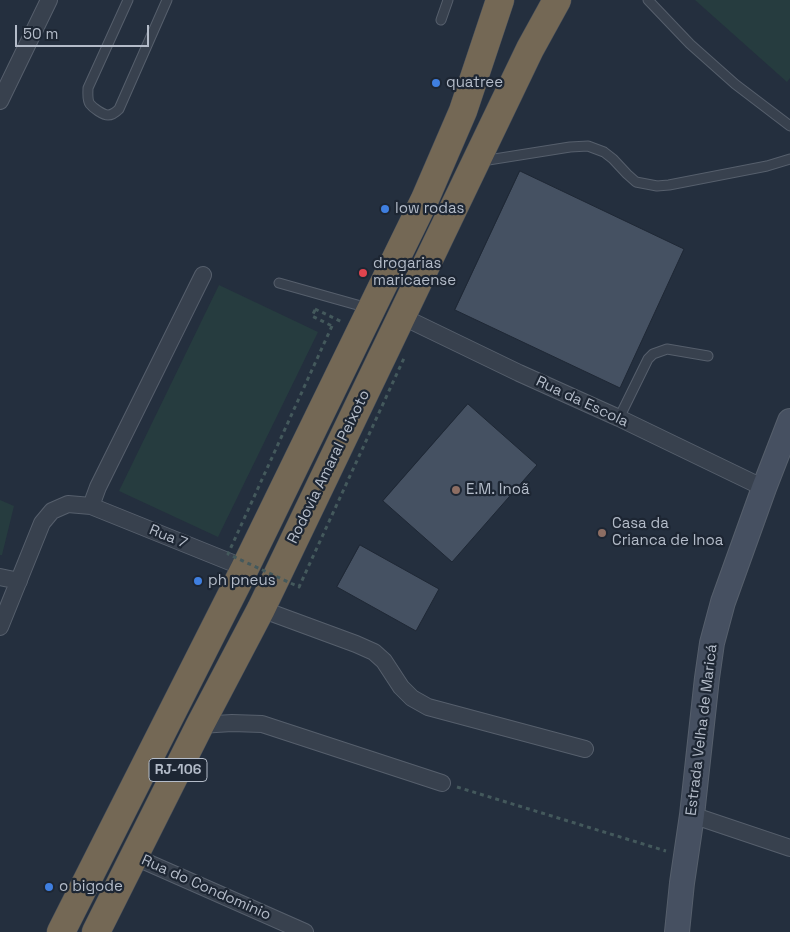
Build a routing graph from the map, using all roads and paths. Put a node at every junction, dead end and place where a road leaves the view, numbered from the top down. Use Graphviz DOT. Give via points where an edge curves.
graph roads {
  1 [pos="49,0"];
  2 [pos="128,0"];
  3 [pos="166,0"];
  4 [pos="448,0"];
  5 [pos="499,0"];
  6 [pos="557,0"];
  7 [pos="648,0"];
  8 [pos="441,20"];
  9 [pos="0,101"];
  10 [pos="790,126"];
  11 [pos="790,159"];
  12 [pos="474,163"];
  13 [pos="203,274"];
  14 [pos="279,283"];
  15 [pos="322,295"];
  16 [pos="315,309"];
  17 [pos="401,316"];
  18 [pos="366,320"];
  19 [pos="405,356"];
  20 [pos="708,356"];
  21 [pos="619,418"];
  22 [pos="790,420"];
  23 [pos="764,488"];
  24 [pos="90,506"];
  25 [pos="245,568"];
  26 [pos="0,576"];
  27 [pos="19,581"];
  28 [pos="261,608"];
  29 [pos="0,627"];
  30 [pos="200,725"];
  31 [pos="585,749"];
  32 [pos="442,783"];
  33 [pos="692,815"];
  34 [pos="790,848"];
  35 [pos="134,857"];
  36 [pos="686,857"];
  37 [pos="61,932"];
  38 [pos="96,932"];
  39 [pos="305,932"];
  40 [pos="677,932"];
  1 -- 9 [label="street"];
  2 -- 3 [label="lane" via="88,88 90,104 108,115 119,109"];
  4 -- 8 [label="lane"];
  5 -- 18 [label="highway, Rodovia Amaral Peixoto / RJ-106" via="462,110 425,199"];
  6 -- 12 [label="highway, Rodovia Amaral Peixoto / RJ-106"];
  7 -- 10 [label="lane" via="696,50"];
  11 -- 12 [label="lane" via="657,186 636,182 609,155 588,146"];
  12 -- 17 [label="highway, Rodovia Amaral Peixoto / RJ-106"];
  13 -- 24 [label="street"];
  14 -- 15 [label="lane"];
  15 -- 16 [label="path"];
  15 -- 18 [label="lane"];
  16 -- 18 [label="path"];
  16 -- 19 [label="path, bridge" via="312,316 332,326 228,554 299,587"];
  17 -- 21 [label="street, Rua da Escola"];
  17 -- 28 [label="highway, Rodovia Amaral Peixoto / RJ-106"];
  18 -- 25 [label="highway, Rodovia Amaral Peixoto / RJ-106"];
  20 -- 21 [label="lane" via="667,350 653,354"];
  21 -- 23 [label="street, Rua da Escola"];
  22 -- 23 [label="street, Estrada Velha de Maricá"];
  23 -- 33 [label="street, Estrada Velha de Maricá" via="723,602 712,643"];
  24 -- 25 [label="street, Rua 7"];
  24 -- 27 [label="street, Rua 7" via="68,504 52,511 42,524"];
  25 -- 37 [label="highway, Rodovia Amaral Peixoto / RJ-106"];
  26 -- 27 [label="street"];
  27 -- 29 [label="street, Rua 7"];
  28 -- 30 [label="highway, Rodovia Amaral Peixoto / RJ-106"];
  28 -- 31 [label="street" via="374,652 412,698 428,707"];
  30 -- 32 [label="street" via="262,724"];
  30 -- 35 [label="highway, Rodovia Amaral Peixoto / RJ-106"];
  32 -- 36 [label="path"];
  33 -- 34 [label="street"];
  33 -- 36 [label="street, Estrada Velha de Maricá"];
  35 -- 38 [label="highway, Rodovia Amaral Peixoto / RJ-106"];
  35 -- 39 [label="street, Rua do Condominio"];
  36 -- 40 [label="street, Estrada Velha de Maricá"];
}
